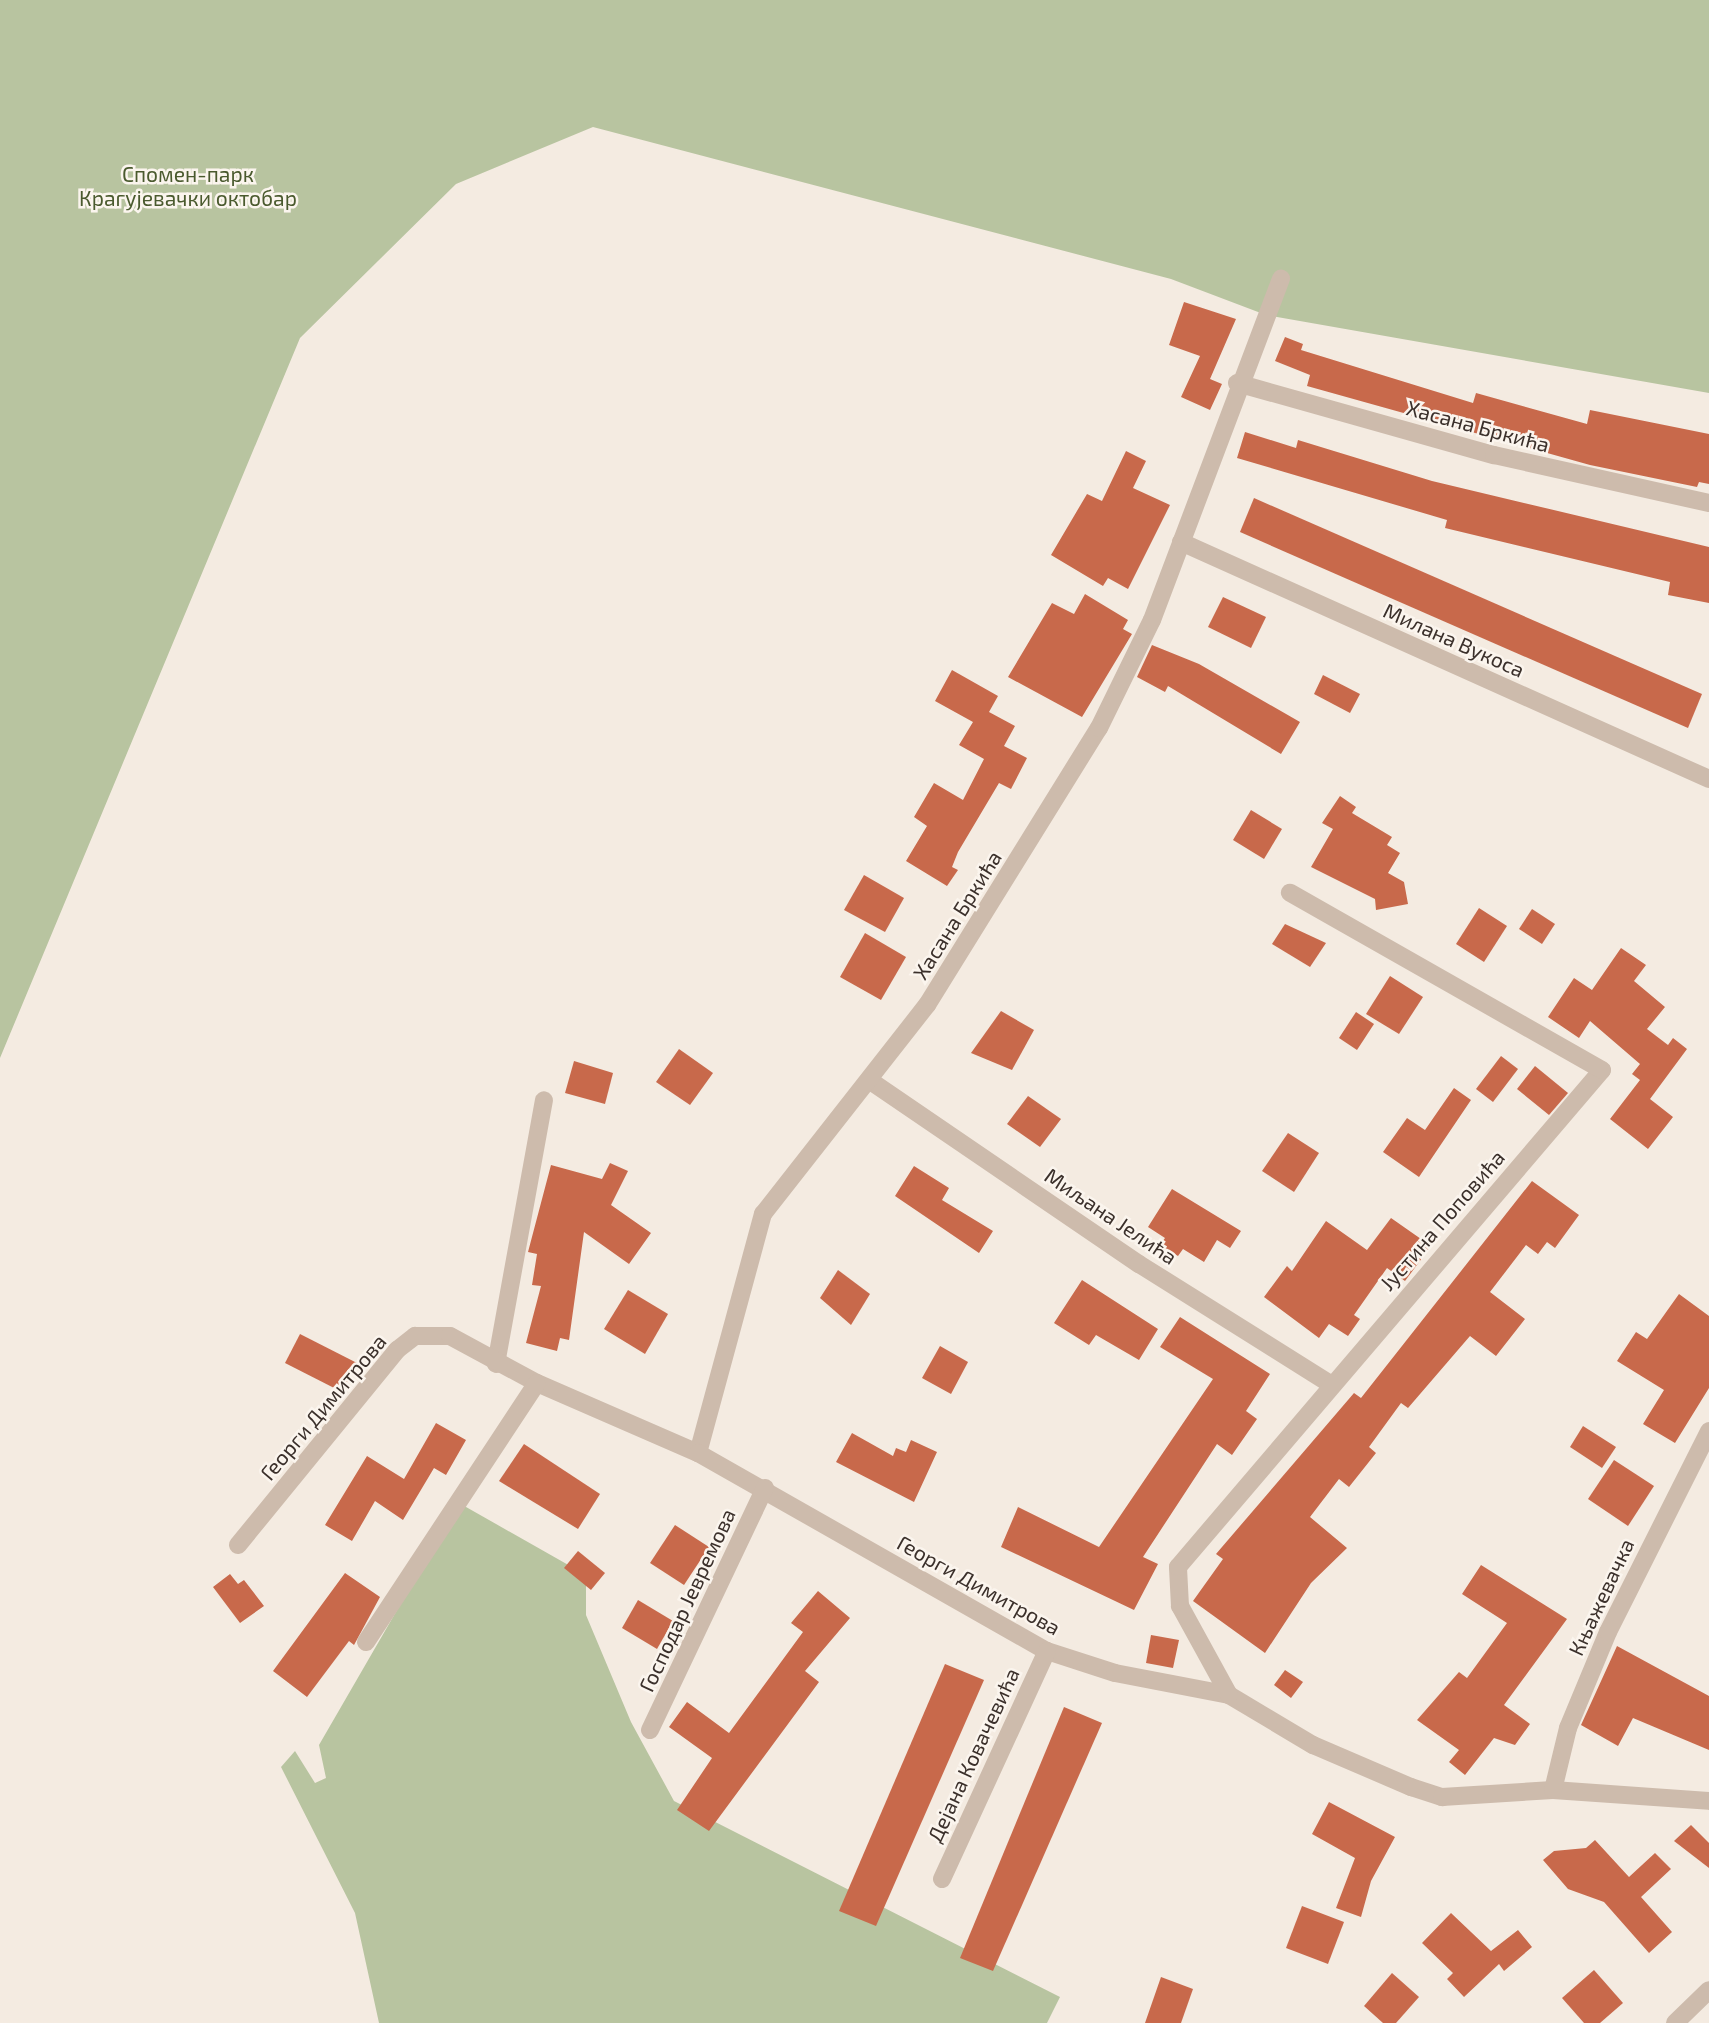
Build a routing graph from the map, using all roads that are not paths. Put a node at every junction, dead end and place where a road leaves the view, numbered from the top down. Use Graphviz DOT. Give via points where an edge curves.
graph roads {
  1 [pos="1281,279"];
  2 [pos="1237,383"];
  3 [pos="1709,503"];
  4 [pos="1181,542"];
  5 [pos="1709,779"];
  6 [pos="1290,893"];
  7 [pos="869,1080"];
  8 [pos="544,1100"];
  9 [pos="496,1364"];
  10 [pos="537,1383"];
  11 [pos="1330,1384"];
  12 [pos="1709,1431"];
  13 [pos="698,1453"];
  14 [pos="765,1488"];
  15 [pos="238,1545"];
  16 [pos="366,1642"];
  17 [pos="1047,1651"];
  18 [pos="1229,1695"];
  19 [pos="650,1730"];
  20 [pos="1553,1790"];
  21 [pos="1709,1801"];
  22 [pos="942,1879"];
  23 [pos="1709,1990"];
  24 [pos="1675,2023"];
  1 -- 2 [label="street, Хасана Бркића"];
  2 -- 3 [label="street, Хасана Бркића" via="1494,455"];
  2 -- 4 [label="street, Хасана Бркића"];
  4 -- 5 [label="street, Милана Вукоса"];
  4 -- 7 [label="street, Хасана Бркића" via="1152,620 1099,728 928,1004"];
  6 -- 11 [label="street, Јустина Поповића" via="1602,1070"];
  7 -- 11 [label="street, Миљана Јелића" via="1139,1264"];
  7 -- 13 [label="street, Хасана Бркића" via="763,1214"];
  8 -- 9 [label="street"];
  9 -- 10 [label="street, Георги Димитрова"];
  9 -- 15 [label="street, Георги Димитрова" via="450,1336 415,1336 397,1350"];
  10 -- 13 [label="street, Георги Димитрова"];
  10 -- 16 [label="street"];
  11 -- 18 [label="street, Јустина Поповића" via="1178,1567 1180,1606"];
  12 -- 20 [label="street, Књажевачка" via="1608,1632 1568,1728"];
  13 -- 14 [label="street, Георги Димитрова"];
  14 -- 17 [label="street, Георги Димитрова"];
  14 -- 19 [label="street, Господар Јевремова"];
  17 -- 18 [label="street, Георги Димитрова" via="1115,1673"];
  17 -- 22 [label="street, Дејана Ковачевића"];
  18 -- 20 [label="street, Георги Димитрова" via="1313,1745 1442,1797"];
  20 -- 21 [label="street, Георги Димитрова"];
  23 -- 24 [label="street"];
}
